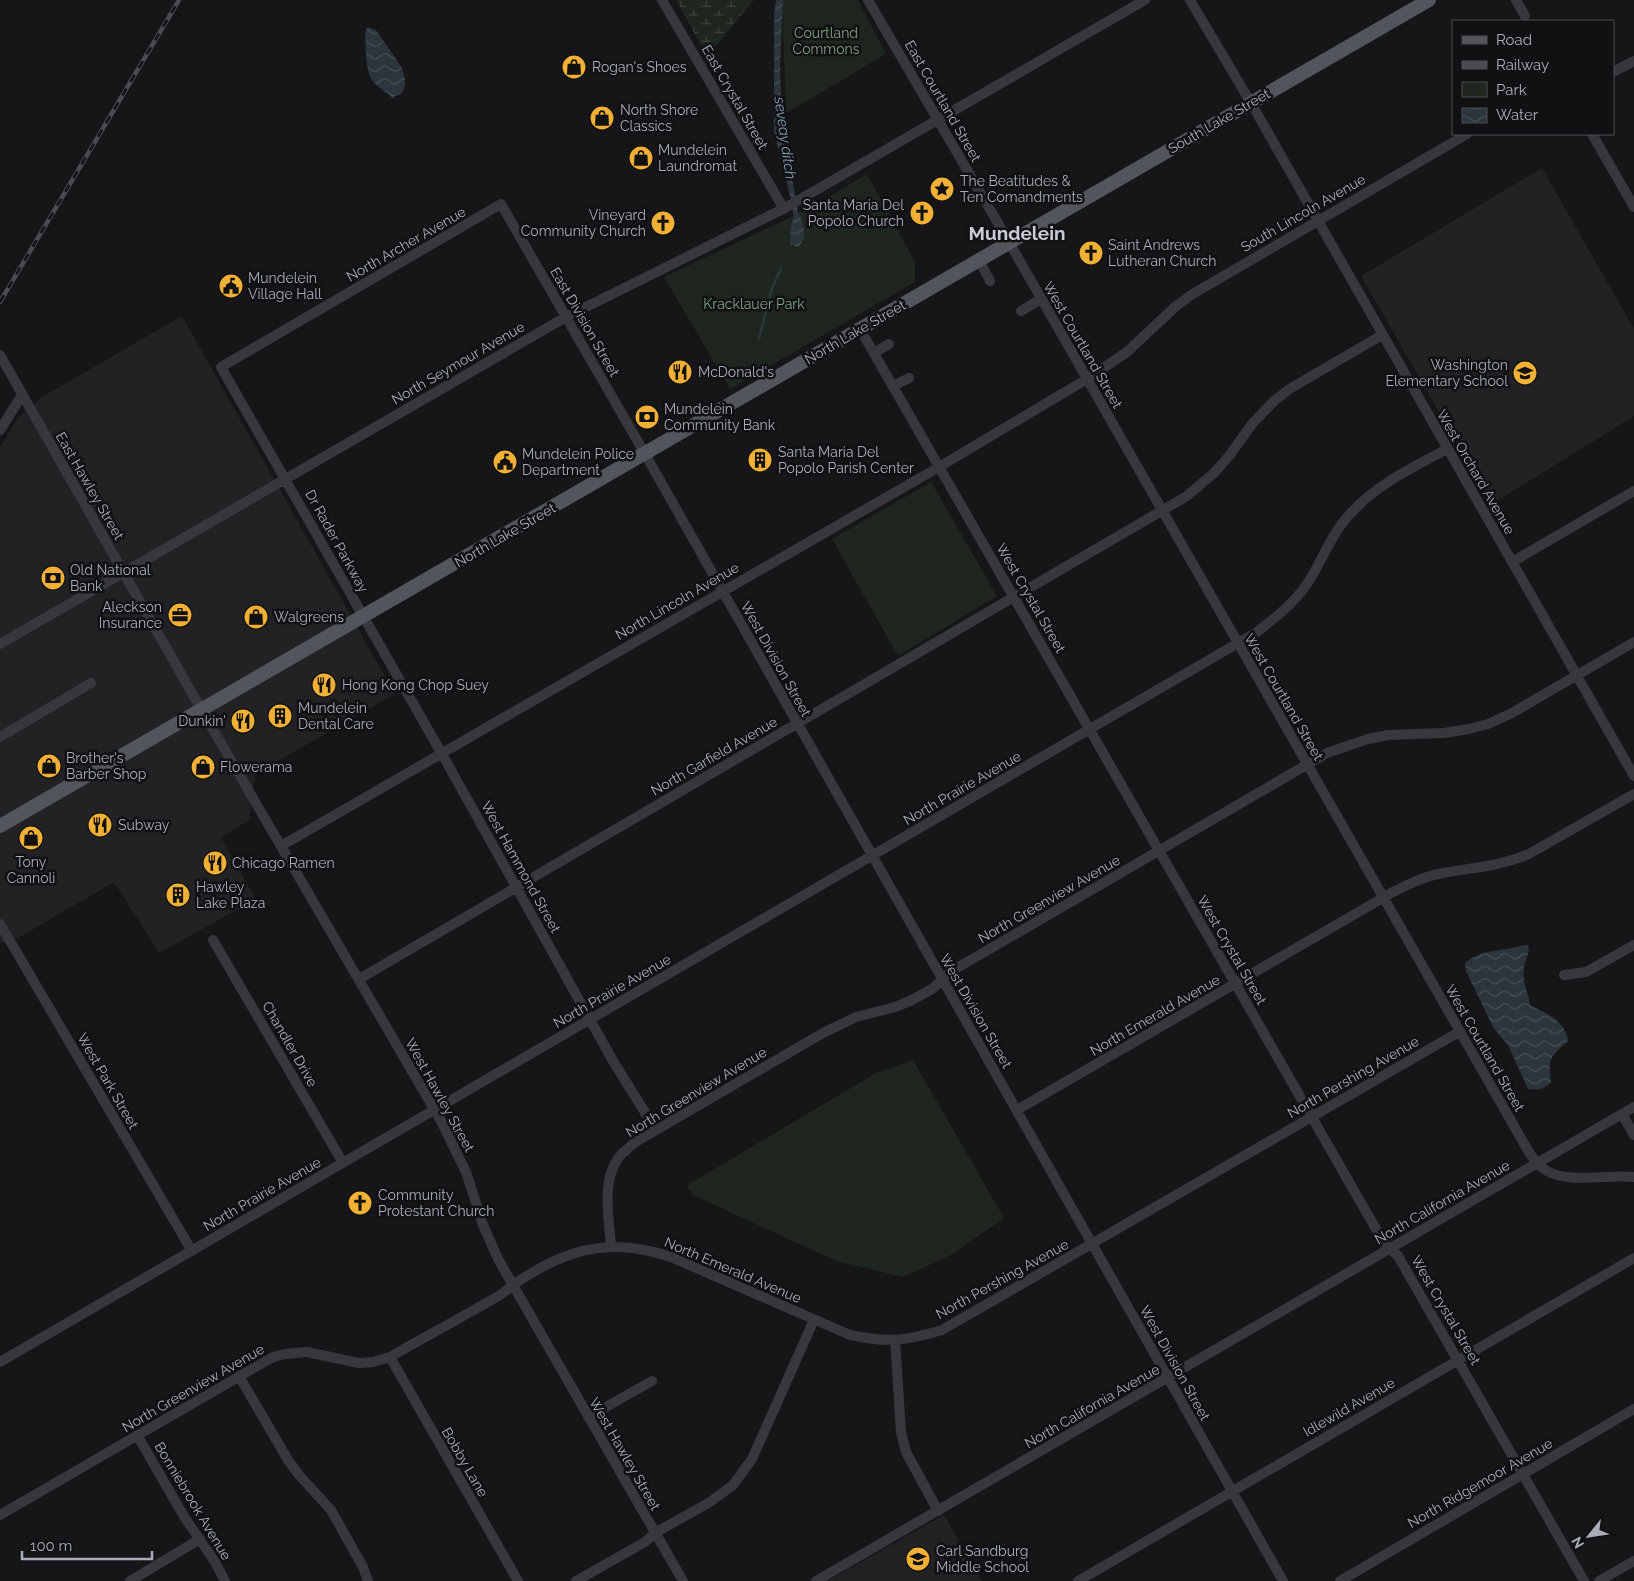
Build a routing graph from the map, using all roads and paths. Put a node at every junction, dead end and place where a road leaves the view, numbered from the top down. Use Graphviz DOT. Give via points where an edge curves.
graph roads {
  1 [pos="662,0"];
  2 [pos="868,0"];
  3 [pos="1145,0"];
  4 [pos="1190,0"];
  5 [pos="1429,0"];
  6 [pos="1516,0"];
  7 [pos="1525,16"];
  8 [pos="1634,61"];
  9 [pos="1614,71"];
  10 [pos="1251,103"];
  11 [pos="938,120"];
  12 [pos="1466,135"];
  13 [pos="1593,135"];
  14 [pos="501,204"];
  15 [pos="1634,207"];
  16 [pos="784,208"];
  17 [pos="1317,221"];
  18 [pos="1009,242"];
  19 [pos="979,260"];
  20 [pos="990,281"];
  21 [pos="1041,299"];
  22 [pos="1021,311"];
  23 [pos="566,316"];
  24 [pos="860,329"];
  25 [pos="1382,335"];
  26 [pos="889,344"];
  27 [pos="874,353"];
  28 [pos="0,356"];
  29 [pos="221,367"];
  30 [pos="909,378"];
  31 [pos="1087,379"];
  32 [pos="893,386"];
  33 [pos="22,396"];
  34 [pos="0,430"];
  35 [pos="1447,449"];
  36 [pos="645,454"];
  37 [pos="939,467"];
  38 [pos="286,479"];
  39 [pos="1634,491"];
  40 [pos="1162,511"];
  41 [pos="1512,562"];
  42 [pos="124,573"];
  43 [pos="722,591"];
  44 [pos="1015,597"];
  45 [pos="363,617"];
  46 [pos="1634,642"];
  47 [pos="0,644"];
  48 [pos="1237,644"];
  49 [pos="1576,676"];
  50 [pos="90,683"];
  51 [pos="201,709"];
  52 [pos="796,724"];
  53 [pos="1090,730"];
  54 [pos="0,737"];
  55 [pos="442,754"];
  56 [pos="1307,764"];
  57 [pos="1634,776"];
  58 [pos="1634,794"];
  59 [pos="0,826"];
  60 [pos="281,846"];
  61 [pos="1160,850"];
  62 [pos="872,857"];
  63 [pos="516,886"];
  64 [pos="1384,898"];
  65 [pos="0,924"];
  66 [pos="213,940"];
  67 [pos="1634,945"];
  68 [pos="1564,975"];
  69 [pos="358,979"];
  70 [pos="942,980"];
  71 [pos="1236,984"];
  72 [pos="590,1020"];
  73 [pos="1459,1032"];
  74 [pos="1634,1107"];
  75 [pos="435,1110"];
  76 [pos="1017,1110"];
  77 [pos="1622,1114"];
  78 [pos="1312,1117"];
  79 [pos="656,1130"];
  80 [pos="1634,1135"];
  81 [pos="343,1163"];
  82 [pos="1538,1163"];
  83 [pos="1634,1177"];
  84 [pos="1092,1244"];
  85 [pos="611,1246"];
  86 [pos="1391,1248"];
  87 [pos="192,1251"];
  88 [pos="1634,1258"];
  89 [pos="513,1285"];
  90 [pos="814,1320"];
  91 [pos="895,1340"];
  92 [pos="390,1357"];
  93 [pos="1459,1360"];
  94 [pos="0,1362"];
  95 [pos="239,1376"];
  96 [pos="1168,1378"];
  97 [pos="652,1381"];
  98 [pos="1634,1409"];
  99 [pos="588,1417"];
  100 [pos="137,1435"];
  101 [pos="1523,1473"];
  102 [pos="1232,1491"];
  103 [pos="938,1511"];
  104 [pos="0,1515"];
  105 [pos="655,1534"];
  106 [pos="200,1539"];
  107 [pos="1634,1561"];
  108 [pos="130,1581"];
  109 [pos="225,1581"];
  110 [pos="368,1581"];
  111 [pos="518,1581"];
  112 [pos="576,1581"];
  113 [pos="682,1581"];
  114 [pos="816,1581"];
  115 [pos="1078,1581"];
  116 [pos="1283,1581"];
  117 [pos="1340,1581"];
  118 [pos="1584,1581"];
  119 [pos="1599,1581"];
  1 -- 16 [label="street, East Crystal Street"];
  2 -- 11 [label="street, East Courtland Street"];
  3 -- 11 [label="street, North Seymour Avenue"];
  4 -- 10 [label="street, West Orchard Avenue"];
  5 -- 10 [label="main road, South Lake Street"];
  6 -- 7 [label="street"];
  8 -- 9 [label="street"];
  10 -- 17 [label="street, West Orchard Avenue"];
  10 -- 18 [label="main road, South Lake Street"];
  11 -- 16 [label="street, North Seymour Avenue"];
  11 -- 18 [label="street, East Courtland Street"];
  12 -- 17 [label="street, South Lincoln Avenue"];
  13 -- 15 [label="street"];
  14 -- 23 [label="street, East Division Street"];
  14 -- 29 [label="street, North Archer Avenue"];
  16 -- 23 [label="street, North Seymour Avenue"];
  17 -- 25 [label="street, West Orchard Avenue"];
  17 -- 31 [label="street, South Lincoln Avenue" via="1191,295 1127,352"];
  18 -- 19 [label="main road, North Lake Street"];
  18 -- 21 [label="street, West Courtland Street"];
  19 -- 20 [label="street"];
  19 -- 24 [label="main road, North Lake Street"];
  21 -- 22 [label="street"];
  21 -- 31 [label="street, West Courtland Street"];
  23 -- 36 [label="street, East Division Street"];
  23 -- 38 [label="street, North Seymour Avenue"];
  24 -- 27 [label="street, West Crystal Street"];
  24 -- 36 [label="main road, North Lake Street"];
  25 -- 35 [label="street, West Orchard Avenue"];
  25 -- 40 [label="street, North Garfield Avenue" via="1275,400 1215,472 1187,496"];
  26 -- 27 [label="street"];
  27 -- 32 [label="street, West Crystal Street"];
  28 -- 33 [label="street, East Hawley Street"];
  29 -- 38 [label="street, Dr Rader Parkway"];
  30 -- 32 [label="street"];
  31 -- 37 [label="street, North Lincoln Avenue"];
  31 -- 40 [label="street, West Courtland Street"];
  32 -- 37 [label="street, West Crystal Street"];
  33 -- 34 [label="street"];
  33 -- 42 [label="street, East Hawley Street"];
  35 -- 41 [label="street, West Orchard Avenue"];
  35 -- 48 [label="street, North Prairie Avenue" via="1388,481 1357,506 1332,536 1307,584 1296,597 1271,621"];
  36 -- 43 [label="street, West Division Street"];
  36 -- 45 [label="main road, North Lake Street"];
  37 -- 43 [label="street, North Lincoln Avenue"];
  37 -- 44 [label="street, West Crystal Street"];
  38 -- 42 [label="street, North Seymour Avenue"];
  38 -- 45 [label="street, Dr Rader Parkway"];
  39 -- 41 [label="street"];
  40 -- 44 [label="street, North Garfield Avenue"];
  40 -- 48 [label="street, West Courtland Street"];
  41 -- 49 [label="street, West Orchard Avenue"];
  42 -- 47 [label="street, North Seymour Avenue"];
  42 -- 51 [label="street, East Hawley Street"];
  43 -- 52 [label="street, West Division Street"];
  43 -- 55 [label="street, North Lincoln Avenue"];
  44 -- 52 [label="street, North Garfield Avenue"];
  44 -- 53 [label="street, West Crystal Street"];
  45 -- 51 [label="main road, North Lake Street"];
  45 -- 55 [label="street, West Hammond Street"];
  46 -- 49 [label="street, North Greenview Avenue"];
  48 -- 53 [label="street, North Prairie Avenue"];
  48 -- 56 [label="street, West Courtland Street"];
  49 -- 56 [label="street, North Greenview Avenue" via="1488,724 1469,730 1368,739 1348,744"];
  49 -- 57 [label="street, West Orchard Avenue"];
  50 -- 54 [label="street"];
  51 -- 59 [label="main road, North Lake Street"];
  51 -- 60 [label="street, West Hawley Street"];
  52 -- 62 [label="street, West Division Street"];
  52 -- 63 [label="street, North Garfield Avenue"];
  53 -- 61 [label="street, West Crystal Street"];
  53 -- 62 [label="street, North Prairie Avenue"];
  55 -- 60 [label="street, North Lincoln Avenue"];
  55 -- 63 [label="street, West Hammond Street"];
  56 -- 61 [label="street, North Greenview Avenue"];
  56 -- 64 [label="street, West Courtland Street"];
  58 -- 64 [label="street, North Emerald Avenue" via="1516,860 1433,876"];
  60 -- 69 [label="street, West Hawley Street"];
  61 -- 70 [label="street, North Greenview Avenue" via="950,972"];
  61 -- 71 [label="street, West Crystal Street"];
  62 -- 70 [label="street, West Division Street"];
  62 -- 72 [label="street, North Prairie Avenue"];
  63 -- 69 [label="street, North Garfield Avenue"];
  63 -- 72 [label="street, West Hammond Street"];
  64 -- 71 [label="street, North Emerald Avenue"];
  64 -- 73 [label="street, West Courtland Street"];
  65 -- 87 [label="street, West Park Street"];
  66 -- 81 [label="street, Chandler Drive"];
  67 -- 68 [label="street" via="1586,972"];
  69 -- 75 [label="street, West Hawley Street"];
  70 -- 76 [label="street, West Division Street"];
  70 -- 79 [label="street, North Greenview Avenue" via="910,1001 831,1028"];
  71 -- 76 [label="street, North Emerald Avenue"];
  71 -- 78 [label="street, West Crystal Street"];
  72 -- 75 [label="street, North Prairie Avenue"];
  72 -- 79 [label="street, West Hammond Street"];
  73 -- 78 [label="street, North Pershing Avenue"];
  73 -- 82 [label="street, West Courtland Street"];
  74 -- 77 [label="street, North California Avenue"];
  75 -- 81 [label="street, North Prairie Avenue"];
  75 -- 89 [label="street, West Hawley Street" via="466,1172 488,1239"];
  76 -- 84 [label="street, West Division Street"];
  77 -- 80 [label="street"];
  77 -- 82 [label="street, North California Avenue"];
  78 -- 84 [label="street, North Pershing Avenue"];
  78 -- 86 [label="street, West Crystal Street" via="1384,1243"];
  79 -- 85 [label="street, North Greenview Avenue" via="619,1156 612,1169 608,1187"];
  81 -- 87 [label="street, North Prairie Avenue"];
  82 -- 83 [label="street" via="1545,1170 1566,1178"];
  82 -- 86 [label="street, North California Avenue"];
  84 -- 91 [label="street, North Pershing Avenue" via="942,1330"];
  84 -- 96 [label="street, West Division Street"];
  85 -- 89 [label="street, North Greenview Avenue" via="564,1256"];
  85 -- 90 [label="street, North Emerald Avenue" via="632,1246 671,1257"];
  86 -- 93 [label="street, West Crystal Street"];
  86 -- 96 [label="street, North California Avenue"];
  87 -- 94 [label="street, North Prairie Avenue"];
  88 -- 93 [label="street, Idlewild Avenue"];
  89 -- 92 [label="street, North Greenview Avenue"];
  89 -- 99 [label="street, West Hawley Street"];
  90 -- 91 [label="street, North Pershing Avenue" via="850,1335 871,1340"];
  90 -- 105 [label="street" via="752,1459 733,1485"];
  91 -- 103 [label="street" via="901,1432 906,1452"];
  92 -- 95 [label="street, North Greenview Avenue" via="359,1364 307,1352 293,1353 273,1358"];
  92 -- 111 [label="street, Bobby Lane"];
  93 -- 101 [label="street, West Crystal Street"];
  93 -- 102 [label="street, Idlewild Avenue"];
  95 -- 100 [label="street, North Greenview Avenue"];
  95 -- 110 [label="street" via="288,1460 331,1510"];
  96 -- 102 [label="street, West Division Street"];
  96 -- 103 [label="street, North California Avenue"];
  97 -- 99 [label="street"];
  98 -- 101 [label="street, North Ridgemoor Avenue"];
  99 -- 105 [label="street, West Hawley Street"];
  100 -- 104 [label="street, North Greenview Avenue"];
  100 -- 106 [label="street, Bonniebrook Avenue"];
  101 -- 117 [label="street, North Ridgemoor Avenue"];
  101 -- 118 [label="street, West Crystal Street"];
  102 -- 115 [label="street, Idlewild Avenue"];
  102 -- 116 [label="street, West Division Street"];
  103 -- 114 [label="street, North California Avenue"];
  105 -- 112 [label="street"];
  105 -- 113 [label="street, West Hawley Street"];
  106 -- 108 [label="street"];
  106 -- 109 [label="street, Bonniebrook Avenue"];
  107 -- 119 [label="street"];
}
